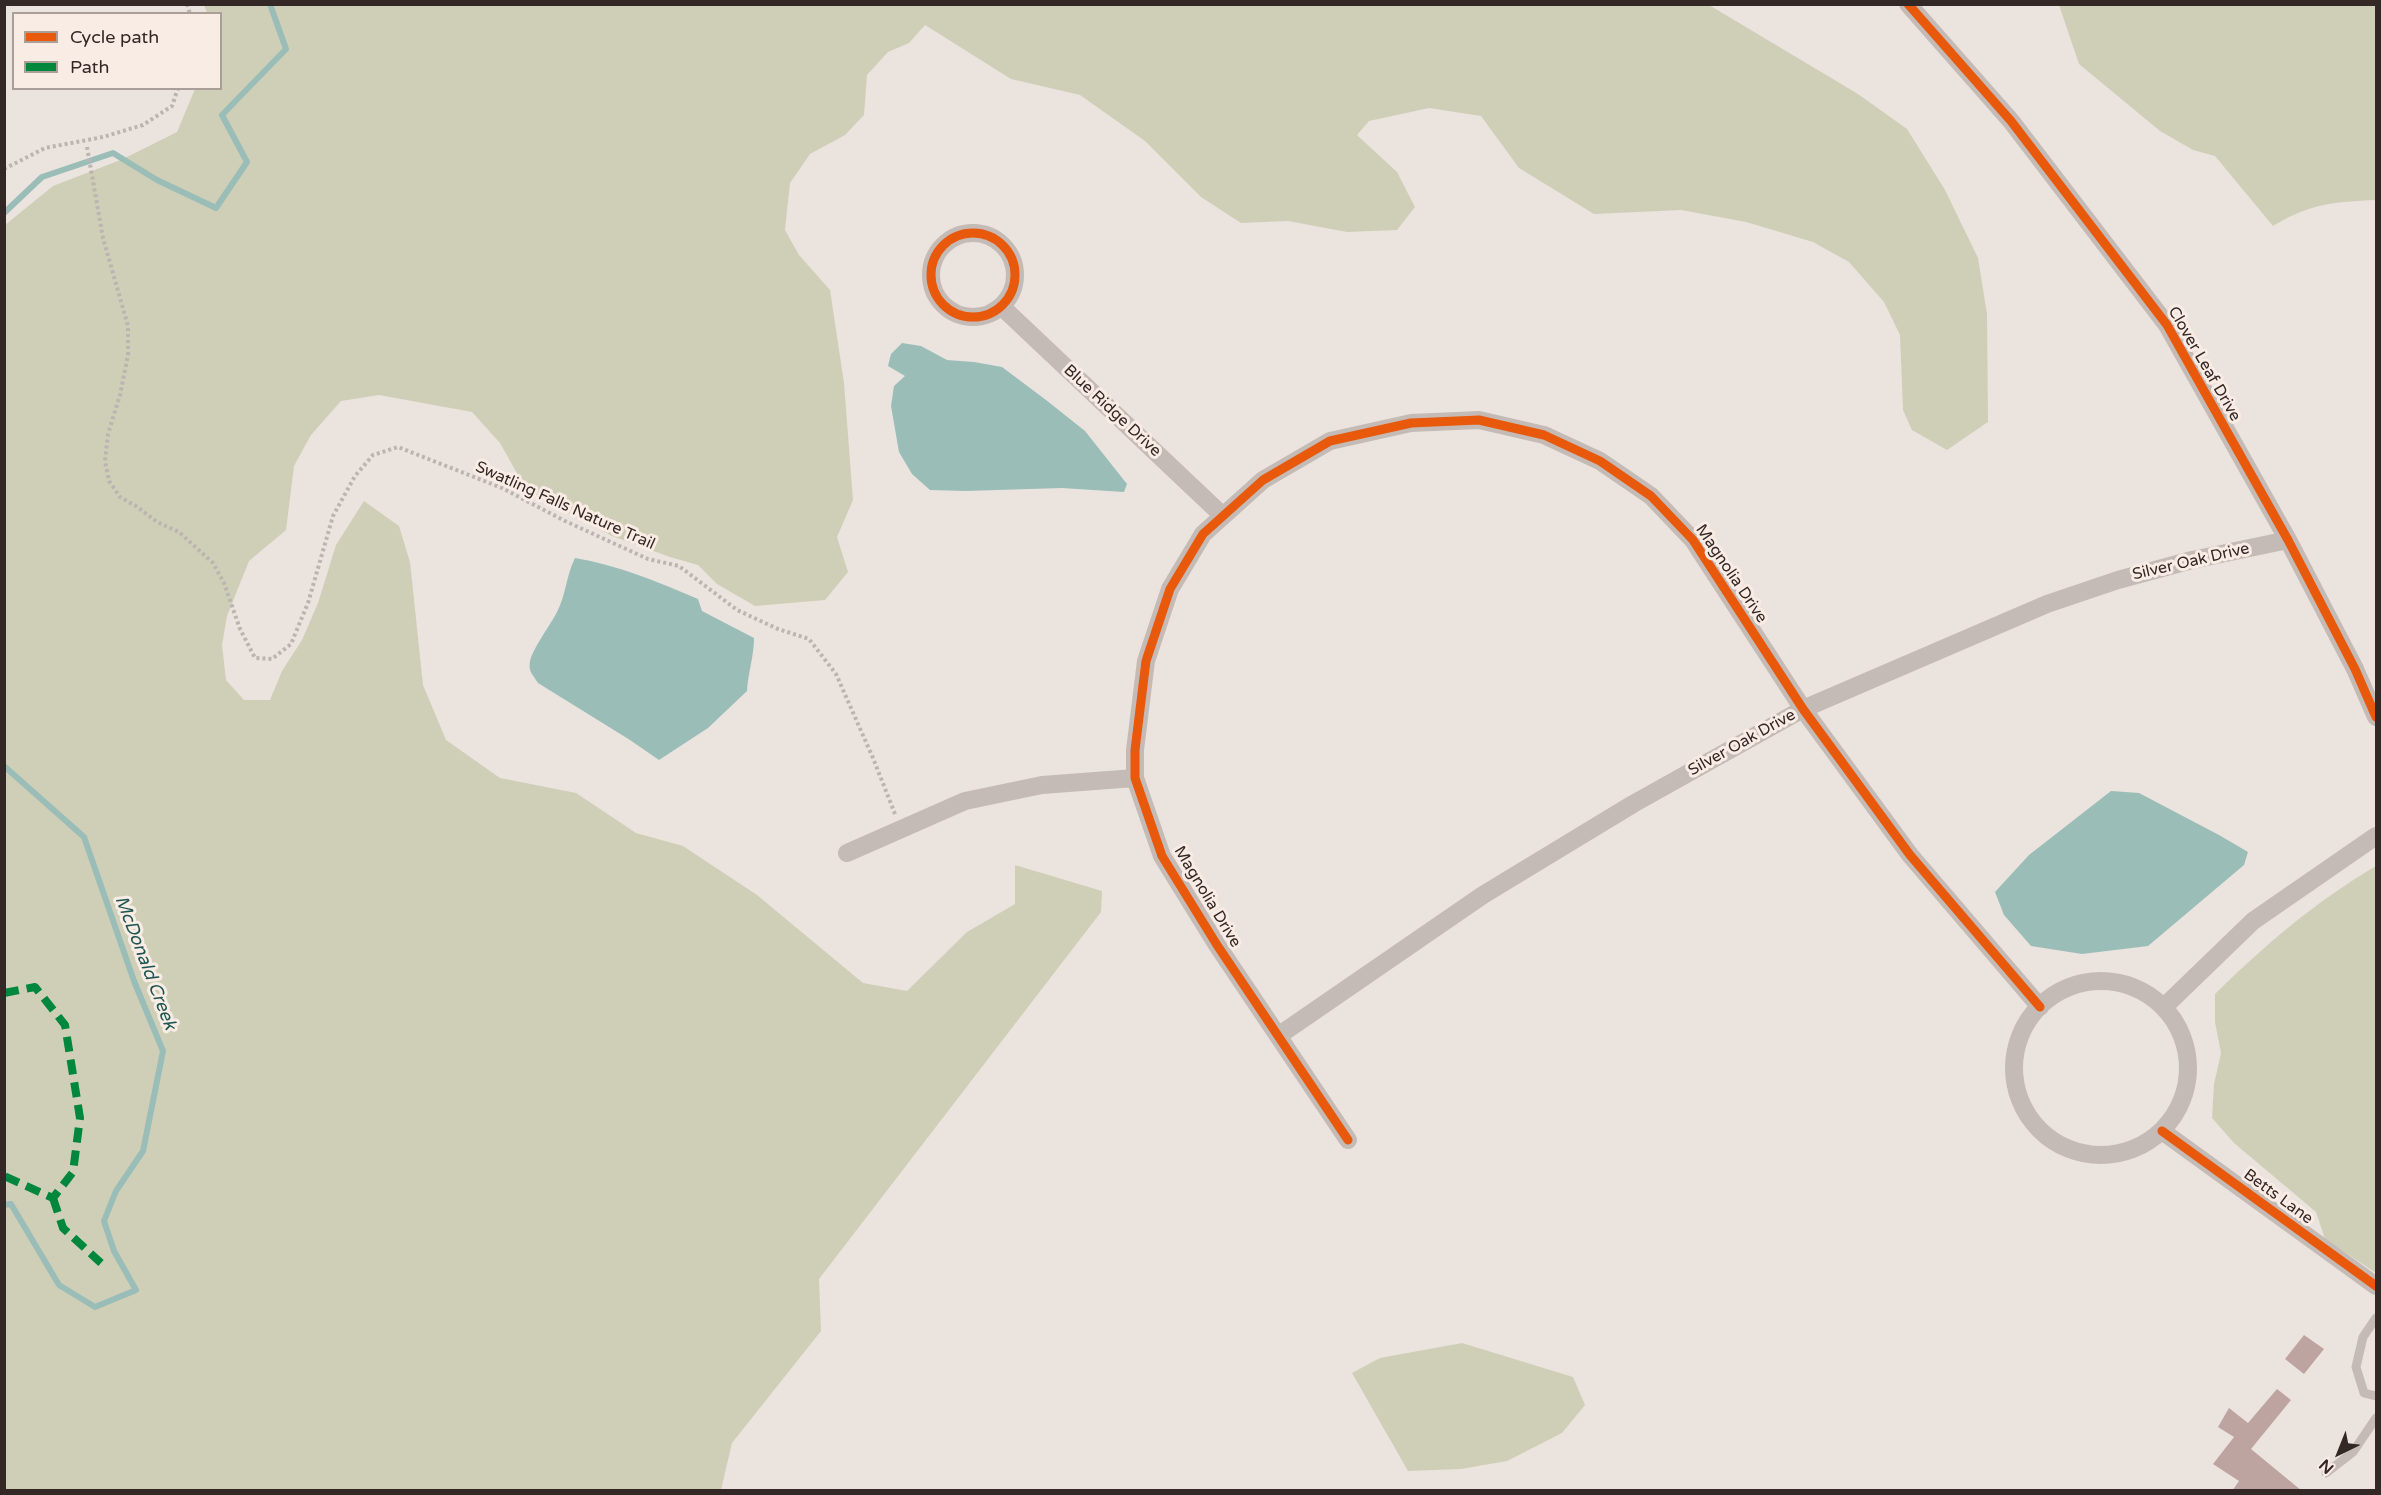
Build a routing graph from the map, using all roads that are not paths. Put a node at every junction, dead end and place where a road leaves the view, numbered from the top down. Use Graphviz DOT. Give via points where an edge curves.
graph roads {
  1 [pos="1908,4"];
  2 [pos="1002,307"];
  3 [pos="1223,516"];
  4 [pos="2288,540"];
  5 [pos="1803,710"];
  6 [pos="2376,717"];
  7 [pos="1135,778"];
  8 [pos="2376,836"];
  9 [pos="847,854"];
  10 [pos="2040,1007"];
  11 [pos="2164,1007"];
  12 [pos="1278,1036"];
  13 [pos="2162,1131"];
  14 [pos="1348,1140"];
  15 [pos="2376,1286"];
  16 [pos="2376,1318"];
  17 [pos="2376,1396"];
  18 [pos="2376,1418"];
  19 [pos="2326,1473"];
  1 -- 4 [label="street, Clover Leaf Drive" via="2011,122 2167,325"];
  2 -- 2 [label="street" via="1014,289 1016,275 1007,249 996,239 969,233 943,245 931,270 937,297 946,308 971,318"];
  2 -- 3 [label="street, Blue Ridge Drive"];
  3 -- 5 [label="street, Magnolia Drive" via="1263,480 1330,441 1411,423 1479,420 1544,435 1600,461 1651,496 1693,540"];
  3 -- 7 [label="street, Magnolia Drive" via="1203,534 1170,589 1146,662"];
  4 -- 5 [label="street, Silver Oak Drive" via="2139,574 2047,604"];
  4 -- 6 [label="street, Clover Leaf Drive"];
  5 -- 10 [label="street, Magnolia Drive" via="1910,855"];
  5 -- 12 [label="street, Silver Oak Drive" via="1633,804 1483,895"];
  7 -- 9 [label="street" via="1042,785 965,801"];
  7 -- 12 [label="street, Magnolia Drive" via="1162,856"];
  8 -- 11 [label="street" via="2253,921"];
  10 -- 11 [label="street" via="2069,987 2094,981 2119,982"];
  10 -- 13 [label="street" via="2018,1041 2014,1066 2017,1091 2027,1115 2044,1134 2067,1148 2093,1155 2119,1154 2145,1144"];
  11 -- 13 [label="street" via="2179,1029 2188,1054 2188,1081 2180,1106"];
  12 -- 14 [label="street, Magnolia Drive"];
  13 -- 15 [label="street, Betts Lane"];
  16 -- 17 [label="lane" via="2363,1337 2356,1367 2364,1393"];
  18 -- 19 [label="lane" via="2353,1452"];
}
